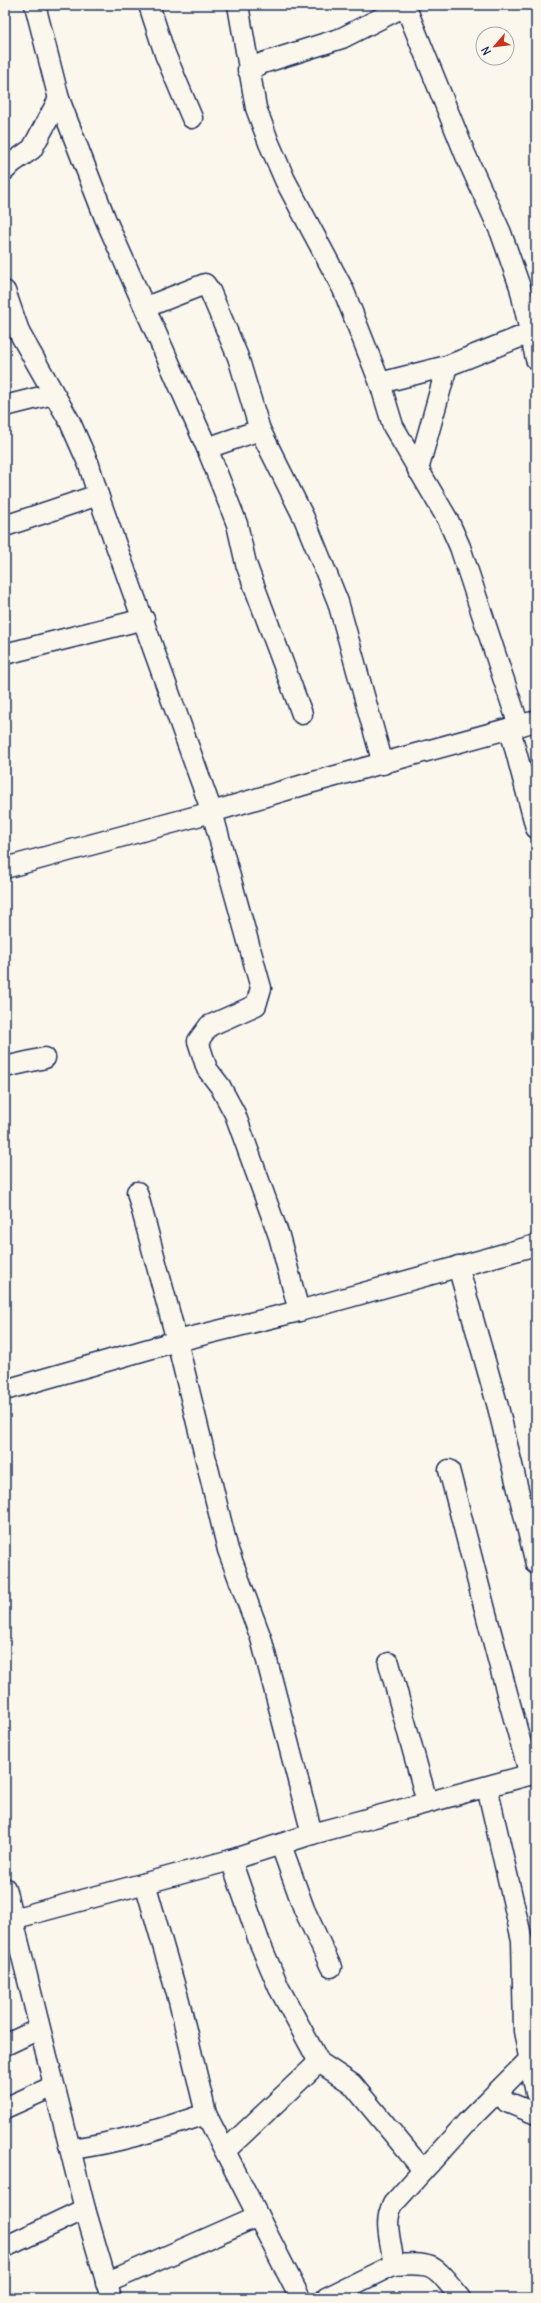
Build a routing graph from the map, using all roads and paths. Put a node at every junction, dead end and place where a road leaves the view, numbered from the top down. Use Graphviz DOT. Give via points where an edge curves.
graph roads {
  1 [pos="149,5"];
  2 [pos="238,5"];
  3 [pos="42,6"];
  4 [pos="405,6"];
  5 [pos="248,70"];
  6 [pos="60,99"];
  7 [pos="192,118"];
  8 [pos="5,170"];
  9 [pos="5,291"];
  10 [pos="146,307"];
  11 [pos="530,333"];
  12 [pos="536,359"];
  13 [pos="447,366"];
  14 [pos="380,383"];
  15 [pos="53,394"];
  16 [pos="5,406"];
  17 [pos="260,430"];
  18 [pos="207,448"];
  19 [pos="418,470"];
  20 [pos="98,496"];
  21 [pos="5,526"];
  22 [pos="144,619"];
  23 [pos="5,654"];
  24 [pos="302,714"];
  25 [pos="522,726"];
  26 [pos="383,764"];
  27 [pos="212,812"];
  28 [pos="536,828"];
  29 [pos="5,868"];
  30 [pos="45,1058"];
  31 [pos="5,1067"];
  32 [pos="136,1192"];
  33 [pos="536,1245"];
  34 [pos="458,1266"];
  35 [pos="299,1311"];
  36 [pos="177,1341"];
  37 [pos="5,1390"];
  38 [pos="449,1470"];
  39 [pos="536,1564"];
  40 [pos="389,1663"];
  41 [pos="533,1774"];
  42 [pos="487,1787"];
  43 [pos="427,1802"];
  44 [pos="312,1834"];
  45 [pos="280,1845"];
  46 [pos="231,1860"];
  47 [pos="145,1883"];
  48 [pos="5,1888"];
  49 [pos="9,1920"];
  50 [pos="331,1967"];
  51 [pos="39,2029"];
  52 [pos="5,2046"];
  53 [pos="532,2060"];
  54 [pos="319,2062"];
  55 [pos="54,2086"];
  56 [pos="497,2093"];
  57 [pos="536,2093"];
  58 [pos="5,2108"];
  59 [pos="206,2114"];
  60 [pos="536,2114"];
  61 [pos="71,2149"];
  62 [pos="226,2150"];
  63 [pos="423,2170"];
  64 [pos="85,2209"];
  65 [pos="258,2216"];
  66 [pos="5,2247"];
  67 [pos="393,2265"];
  68 [pos="108,2290"];
  69 [pos="300,2298"];
  70 [pos="326,2298"];
  71 [pos="461,2298"];
  1 -- 7 [label="street" via="165,54"];
  2 -- 5 [label="street"];
  3 -- 6 [label="street"];
  4 -- 5 [label="street" via="342,38"];
  4 -- 11 [label="street" via="466,156 501,233 520,287"];
  5 -- 14 [label="street" via="256,108 269,143 285,180 343,289"];
  6 -- 8 [label="street" via="32,149"];
  6 -- 10 [label="street" via="105,218"];
  9 -- 15 [label="street" via="20,334"];
  10 -- 17 [label="street" via="205,284 238,357"];
  10 -- 18 [label="street"];
  11 -- 12 [label="street"];
  11 -- 13 [label="street"];
  13 -- 14 [label="street"];
  13 -- 19 [label="street"];
  14 -- 19 [label="street" via="393,426"];
  15 -- 16 [label="street"];
  15 -- 20 [label="street" via="79,440"];
  17 -- 18 [label="street"];
  17 -- 26 [label="street" via="304,518 338,602"];
  18 -- 24 [label="street" via="237,524 246,564"];
  19 -- 25 [label="street" via="448,520 460,547"];
  20 -- 21 [label="street"];
  20 -- 22 [label="street"];
  22 -- 23 [label="street"];
  22 -- 27 [label="street"];
  25 -- 26 [label="street"];
  25 -- 28 [label="street"];
  26 -- 27 [label="street"];
  27 -- 29 [label="street"];
  27 -- 35 [label="street" via="261,988 256,1005 210,1026 198,1041 207,1069 220,1086 235,1114 279,1236"];
  30 -- 31 [label="street"];
  32 -- 36 [label="street"];
  33 -- 34 [label="street"];
  34 -- 35 [label="street"];
  34 -- 39 [label="street" via="498,1407"];
  35 -- 36 [label="street"];
  36 -- 37 [label="street"];
  36 -- 44 [label="street" via="228,1550 261,1638"];
  38 -- 41 [label="street" via="509,1705"];
  40 -- 43 [label="street"];
  41 -- 42 [label="street"];
  42 -- 43 [label="street"];
  42 -- 53 [label="street" via="522,1940 524,2031"];
  43 -- 44 [label="street"];
  44 -- 45 [label="street"];
  45 -- 46 [label="street"];
  45 -- 50 [label="street" via="304,1909"];
  46 -- 47 [label="street"];
  46 -- 54 [label="street" via="279,1988"];
  47 -- 49 [label="street"];
  47 -- 59 [label="street" via="179,2001"];
  48 -- 49 [label="street"];
  49 -- 51 [label="street"];
  51 -- 52 [label="street"];
  51 -- 55 [label="street"];
  53 -- 56 [label="street"];
  53 -- 57 [label="street"];
  54 -- 62 [label="street"];
  54 -- 63 [label="street" via="352,2084"];
  55 -- 58 [label="street"];
  55 -- 61 [label="street"];
  56 -- 60 [label="street" via="507,2102"];
  56 -- 63 [label="street"];
  59 -- 61 [label="street" via="152,2133"];
  59 -- 62 [label="street"];
  61 -- 64 [label="street"];
  62 -- 65 [label="street"];
  63 -- 67 [label="street" via="389,2212 387,2221"];
  64 -- 66 [label="street"];
  64 -- 68 [label="street"];
  65 -- 68 [label="street"];
  65 -- 69 [label="street"];
  67 -- 70 [label="street"];
  67 -- 71 [label="street" via="418,2264 434,2267"];
}
